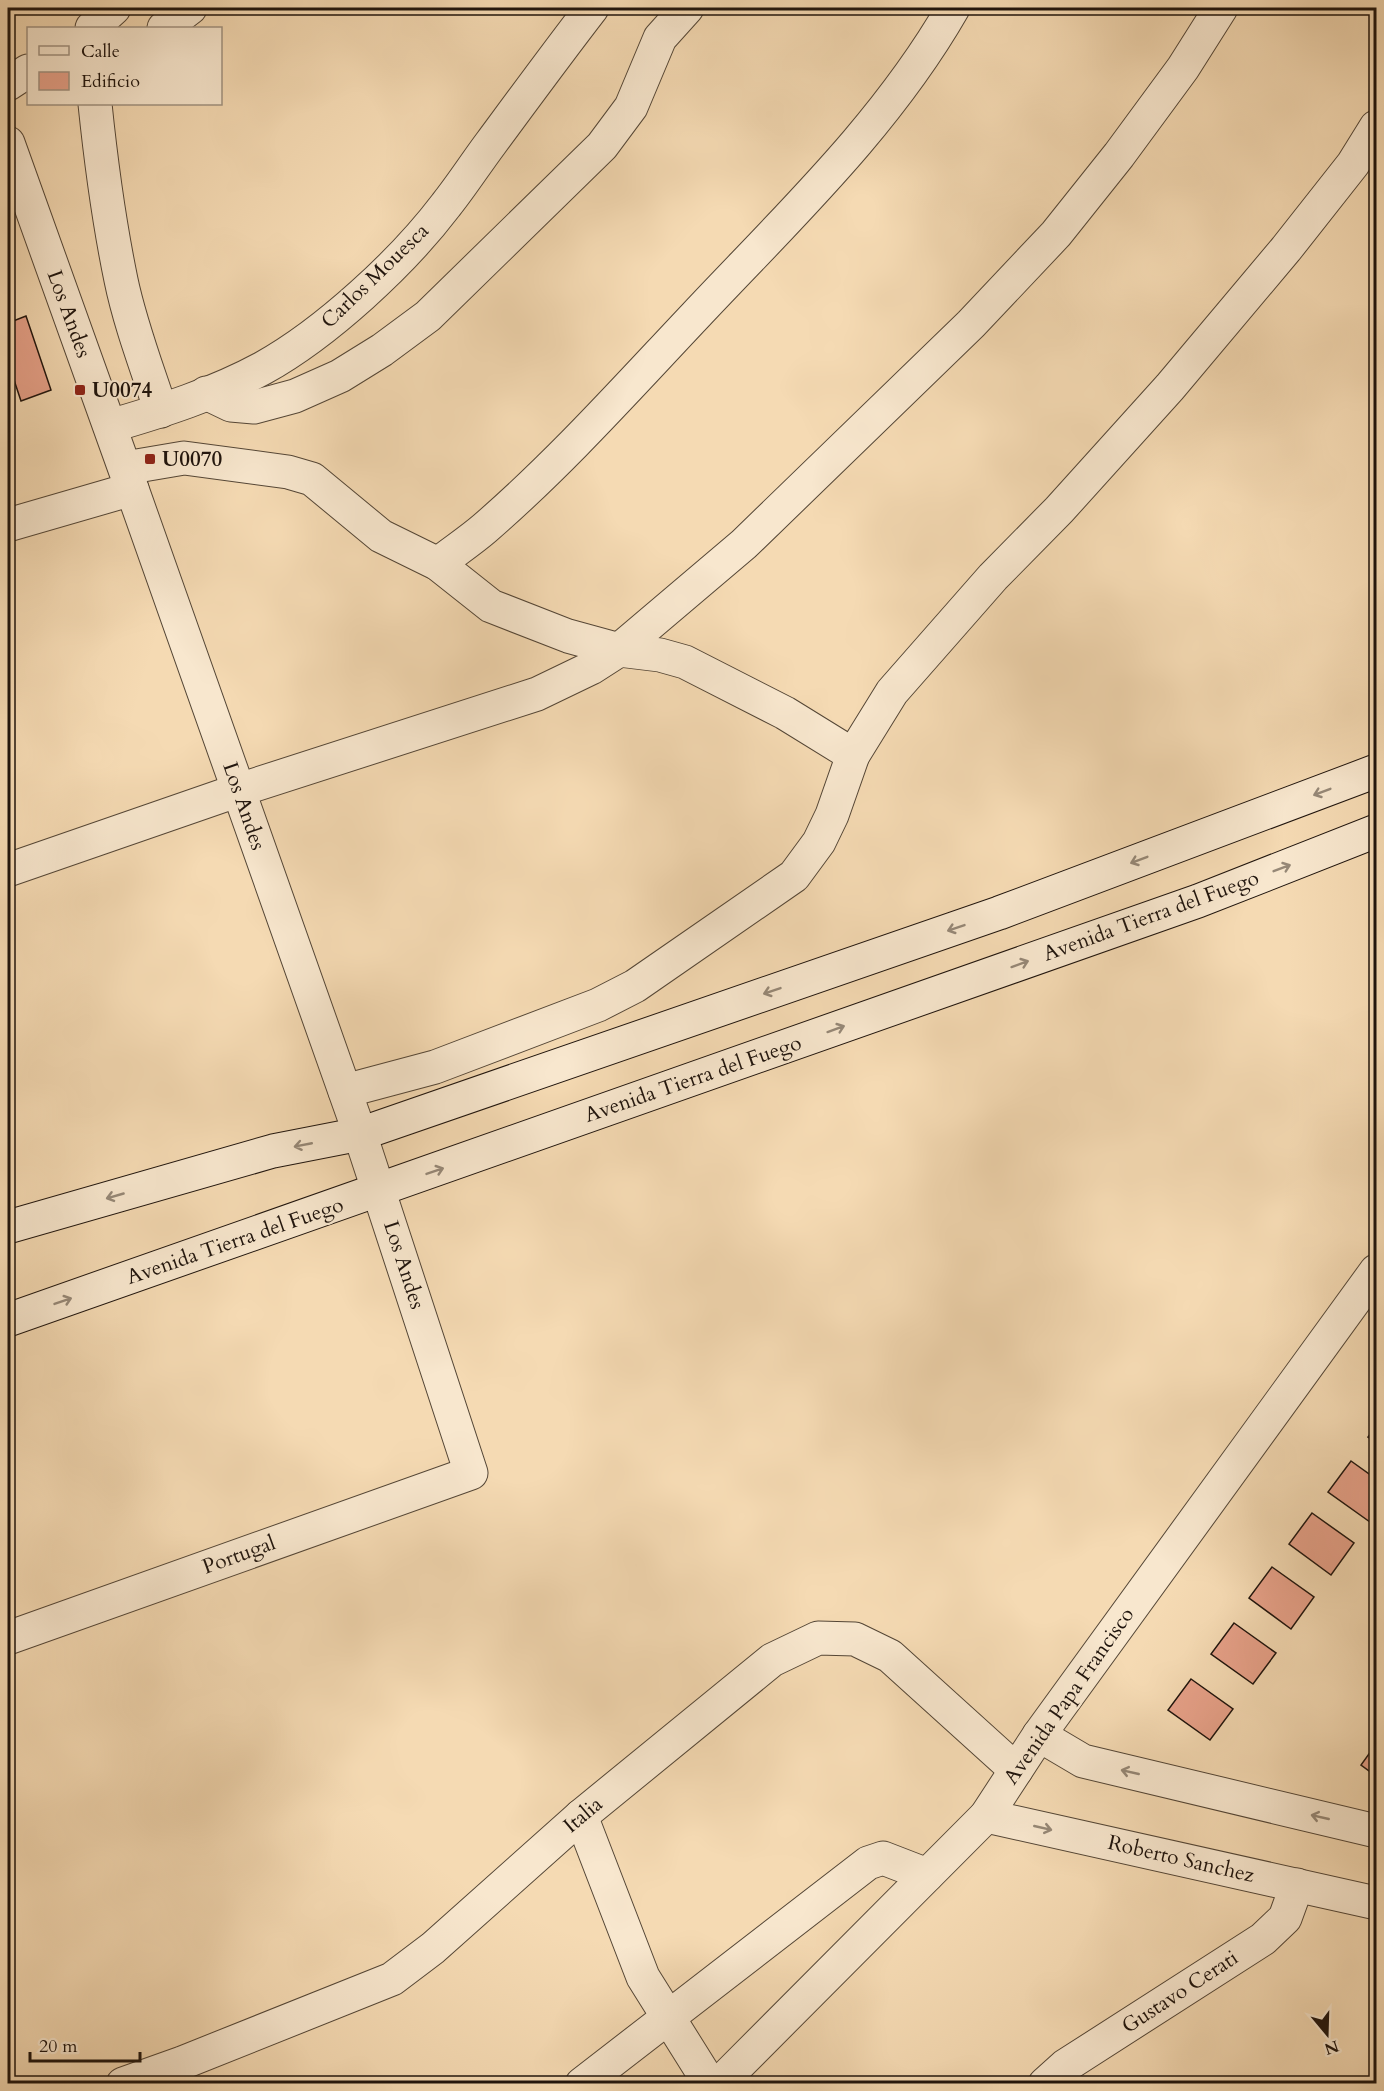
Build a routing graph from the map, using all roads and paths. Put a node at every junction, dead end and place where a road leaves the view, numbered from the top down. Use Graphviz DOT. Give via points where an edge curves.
graph roads {
  1 [pos="82,8"];
  2 [pos="114,8"];
  3 [pos="190,8"];
  4 [pos="592,8"];
  5 [pos="687,8"];
  6 [pos="953,8"];
  7 [pos="1221,8"];
  8 [pos="91,27"];
  9 [pos="92,27"];
  10 [pos="165,27"];
  11 [pos="27,71"];
  12 [pos="8,84"];
  13 [pos="27,88"];
  14 [pos="8,92"];
  15 [pos="94,105"];
  16 [pos="1377,127"];
  17 [pos="8,143"];
  18 [pos="206,393"];
  19 [pos="161,411"];
  20 [pos="110,426"];
  21 [pos="129,479"];
  22 [pos="8,525"];
  23 [pos="438,564"];
  24 [pos="619,650"];
  25 [pos="853,755"];
  26 [pos="1377,771"];
  27 [pos="239,790"];
  28 [pos="1377,831"];
  29 [pos="8,870"];
  30 [pos="345,1090"];
  31 [pos="360,1134"];
  32 [pos="380,1190"];
  33 [pos="8,1227"];
  34 [pos="1377,1271"];
  35 [pos="8,1320"];
  36 [pos="471,1473"];
  37 [pos="8,1638"];
  38 [pos="1039,1735"];
  39 [pos="1016,1770"];
  40 [pos="581,1816"];
  41 [pos="986,1816"];
  42 [pos="1377,1831"];
  43 [pos="927,1875"];
  44 [pos="1297,1885"];
  45 [pos="1373,1897"];
  46 [pos="668,2018"];
  47 [pos="123,2084"];
  48 [pos="582,2084"];
  49 [pos="710,2084"];
  50 [pos="719,2084"];
  51 [pos="1045,2084"];
  1 -- 8 [label="street"];
  2 -- 9 [label="street"];
  3 -- 10 [label="street"];
  4 -- 18 [label="street, Carlos Mouesca" via="445,207 408,249 312,335 263,368"];
  5 -- 18 [label="street" via="660,38 630,107 602,146 429,316 339,376 295,396 254,407 231,405"];
  6 -- 23 [label="street" via="885,110 830,173 518,498"];
  7 -- 24 [label="street" via="1119,155 1041,250 971,324 744,544"];
  11 -- 12 [label="street"];
  13 -- 14 [label="street"];
  15 -- 19 [label="street" via="121,280"];
  16 -- 25 [label="street" via="1286,249 1170,387 892,692"];
  17 -- 20 [label="street, Los Andes"];
  18 -- 19 [label="street, Carlos Mouesca"];
  19 -- 20 [label="street, Carlos Mouesca"];
  20 -- 21 [label="street, Los Andes"];
  21 -- 22 [label="street"];
  21 -- 23 [label="street" via="184,458 288,472 312,479 381,536"];
  21 -- 27 [label="street, Los Andes"];
  23 -- 24 [label="street" via="491,606 568,636"];
  24 -- 25 [label="street" via="685,662 785,713"];
  24 -- 27 [label="street" via="537,694"];
  25 -- 30 [label="street" via="819,842 794,876 635,986 598,1005 435,1066"];
  26 -- 31 [label="street, one-way" via="999,913"];
  27 -- 29 [label="street"];
  27 -- 30 [label="street, Los Andes"];
  32 -- 28 [label="street, Avenida Tierra del Fuego, one-way" via="1198,901"];
  30 -- 31 [label="street, Los Andes"];
  31 -- 32 [label="street, Los Andes"];
  31 -- 33 [label="street, one-way" via="273,1151"];
  35 -- 32 [label="street, Avenida Tierra del Fuego, one-way"];
  32 -- 36 [label="street, Los Andes"];
  34 -- 38 [label="street, Avenida Papa Francisco"];
  36 -- 37 [label="street, Portugal"];
  38 -- 39 [label="street, Avenida Papa Francisco"];
  42 -- 38 [label="street, one-way" via="1083,1761"];
  39 -- 40 [label="street, Italia" via="890,1656 855,1639 818,1638 772,1660"];
  39 -- 41 [label="street, Avenida Papa Francisco"];
  40 -- 46 [label="street" via="643,1977"];
  40 -- 47 [label="street, Italia" via="433,1948 392,1979"];
  41 -- 43 [label="street, Avenida Papa Francisco"];
  41 -- 44 [label="street, Roberto Sanchez, one-way"];
  43 -- 46 [label="street" via="883,1858 868,1863"];
  43 -- 50 [label="street, Avenida Papa Francisco"];
  44 -- 45 [label="street, Roberto Sanchez"];
  44 -- 51 [label="street, Gustavo Cerati" via="1285,1918 1263,1939 1065,2066"];
  46 -- 48 [label="street"];
  46 -- 49 [label="street"];
}
